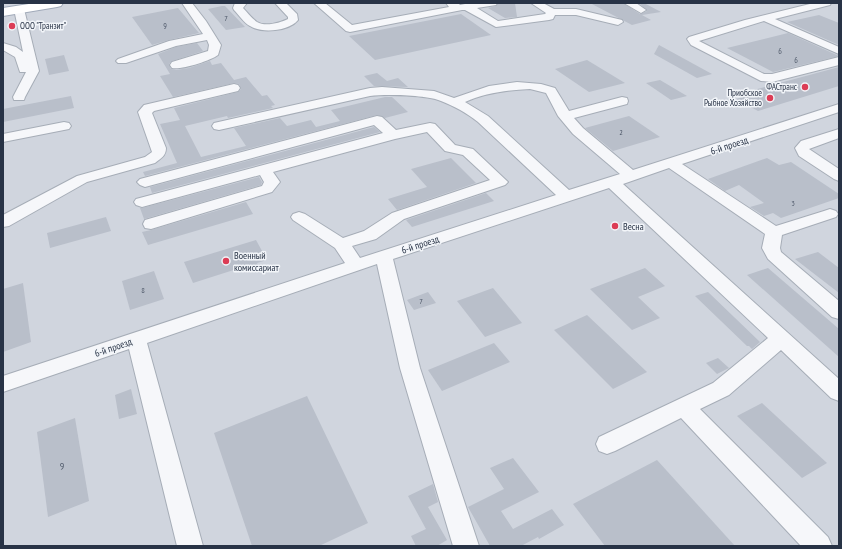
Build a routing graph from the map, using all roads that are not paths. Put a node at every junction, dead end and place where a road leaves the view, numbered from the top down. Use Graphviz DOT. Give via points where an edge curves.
graph roads {
  1 [pos="58,3"];
  2 [pos="187,3"];
  3 [pos="242,3"];
  4 [pos="280,3"];
  5 [pos="319,3"];
  6 [pos="492,3"];
  7 [pos="536,3"];
  8 [pos="629,3"];
  9 [pos="826,3"];
  10 [pos="459,6"];
  11 [pos="19,9"];
  12 [pos="641,10"];
  13 [pos="3,12"];
  14 [pos="552,12"];
  15 [pos="765,18"];
  16 [pos="618,22"];
  17 [pos="210,36"];
  18 [pos="3,46"];
  19 [pos="839,51"];
  20 [pos="122,61"];
  21 [pos="839,61"];
  22 [pos="176,65"];
  23 [pos="24,69"];
  24 [pos="234,88"];
  25 [pos="19,97"];
  26 [pos="622,101"];
  27 [pos="455,102"];
  28 [pos="839,108"];
  29 [pos="565,116"];
  30 [pos="64,126"];
  31 [pos="219,126"];
  32 [pos="839,133"];
  33 [pos="393,135"];
  34 [pos="3,138"];
  35 [pos="671,163"];
  36 [pos="264,169"];
  37 [pos="631,176"];
  38 [pos="839,176"];
  39 [pos="145,182"];
  40 [pos="612,182"];
  41 [pos="566,196"];
  42 [pos="142,202"];
  43 [pos="830,214"];
  44 [pos="298,217"];
  45 [pos="3,222"];
  46 [pos="151,224"];
  47 [pos="774,232"];
  48 [pos="341,244"];
  49 [pos="384,256"];
  50 [pos="356,265"];
  51 [pos="839,312"];
  52 [pos="136,339"];
  53 [pos="781,339"];
  54 [pos="3,384"];
  55 [pos="839,392"];
  56 [pos="684,407"];
  57 [pos="607,444"];
  58 [pos="190,546"];
  59 [pos="466,546"];
  60 [pos="819,546"];
  1 -- 11 [label="main road"];
  2 -- 17 [label="street"];
  3 -- 4 [label="street" via="238,8 254,24 266,26 289,23 293,20 293,16"];
  5 -- 10 [label="street" via="350,29"];
  6 -- 10 [label="street"];
  7 -- 14 [label="street"];
  8 -- 12 [label="street"];
  9 -- 15 [label="street"];
  10 -- 14 [label="street" via="496,24 549,17"];
  11 -- 13 [label="main road"];
  11 -- 25 [label="street" via="33,71"];
  14 -- 16 [label="street" via="576,12"];
  15 -- 19 [label="street"];
  15 -- 21 [label="street" via="693,39 695,43 761,78 772,78"];
  17 -- 20 [label="street" via="173,43"];
  17 -- 22 [label="street" via="215,45 214,53"];
  18 -- 23 [label="street" via="22,56"];
  24 -- 45 [label="street" via="149,108 145,112 159,148 156,156 150,160 82,179"];
  26 -- 29 [label="street"];
  27 -- 29 [label="street" via="506,87 536,86 551,91"];
  27 -- 31 [label="street" via="434,95 382,91"];
  27 -- 41 [label="street" via="483,119"];
  28 -- 35 [label="street, 6-й проезд"];
  29 -- 37 [label="street" via="578,131"];
  30 -- 34 [label="street"];
  32 -- 38 [label="street" via="806,144 802,148 804,153"];
  33 -- 36 [label="street"];
  33 -- 39 [label="street" via="377,120"];
  33 -- 48 [label="street" via="430,127 450,148 468,152 500,182 398,216 370,235"];
  35 -- 37 [label="street, 6-й проезд"];
  35 -- 47 [label="street"];
  36 -- 42 [label="street"];
  36 -- 46 [label="street" via="272,182 267,189"];
  37 -- 40 [label="street, 6-й проезд"];
  40 -- 41 [label="street, 6-й проезд"];
  40 -- 53 [label="street"];
  41 -- 49 [label="street, 6-й проезд"];
  43 -- 47 [label="street"];
  44 -- 48 [label="street"];
  47 -- 51 [label="street" via="771,248 774,255"];
  48 -- 50 [label="street"];
  49 -- 50 [label="street, 6-й проезд"];
  49 -- 59 [label="street" via="410,368"];
  50 -- 52 [label="street, 6-й проезд"];
  52 -- 54 [label="street, 6-й проезд"];
  52 -- 58 [label="street"];
  53 -- 55 [label="street"];
  53 -- 56 [label="street" via="721,389"];
  56 -- 57 [label="street"];
  56 -- 60 [label="street"];
}
